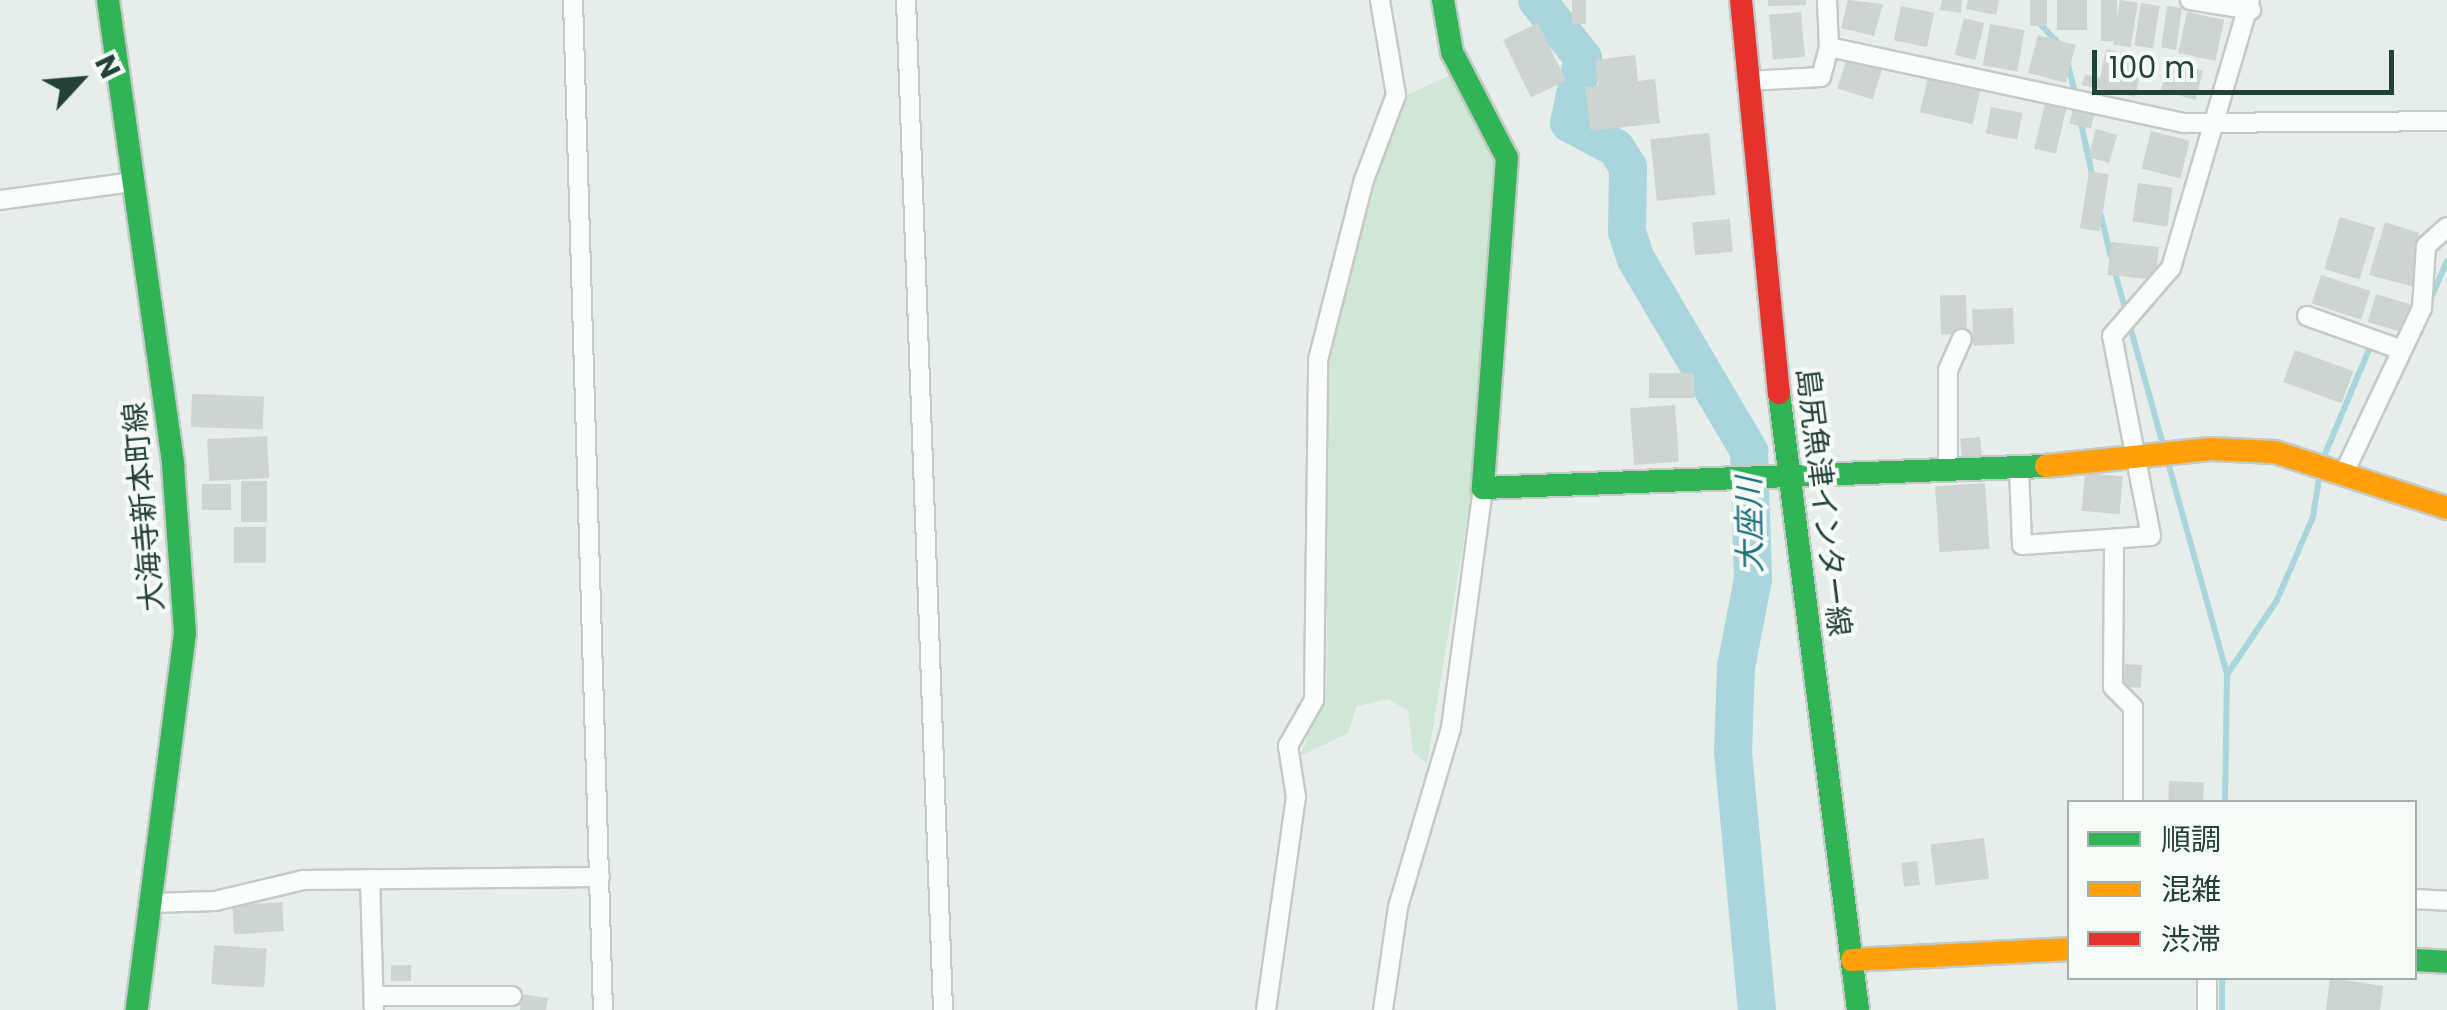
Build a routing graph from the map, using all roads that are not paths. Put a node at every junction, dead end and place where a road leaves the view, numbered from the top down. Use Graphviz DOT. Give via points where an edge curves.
graph roads {
  1 [pos="108,0"];
  2 [pos="573,0"];
  3 [pos="906,0"];
  4 [pos="1380,0"];
  5 [pos="1443,0"];
  6 [pos="1741,0"];
  7 [pos="1827,0"];
  8 [pos="2190,0"];
  9 [pos="2250,5"];
  10 [pos="1829,47"];
  11 [pos="1746,82"];
  12 [pos="2447,121"];
  13 [pos="2212,122"];
  14 [pos="134,182"];
  15 [pos="0,200"];
  16 [pos="2447,228"];
  17 [pos="2306,316"];
  18 [pos="1962,340"];
  19 [pos="2399,349"];
  20 [pos="2134,457"];
  21 [pos="1948,469"];
  22 [pos="2020,469"];
  23 [pos="2344,473"];
  24 [pos="1788,478"];
  25 [pos="1483,488"];
  26 [pos="2447,508"];
  27 [pos="2114,545"];
  28 [pos="2133,800"];
  29 [pos="600,877"];
  30 [pos="370,879"];
  31 [pos="2417,899"];
  32 [pos="2447,901"];
  33 [pos="153,903"];
  34 [pos="2067,949"];
  35 [pos="1852,960"];
  36 [pos="2417,960"];
  37 [pos="2447,962"];
  38 [pos="2208,980"];
  39 [pos="512,996"];
  40 [pos="374,1003"];
  41 [pos="137,1010"];
  42 [pos="603,1010"];
  43 [pos="943,1010"];
  44 [pos="1266,1010"];
  45 [pos="1383,1010"];
  46 [pos="1858,1010"];
  47 [pos="2208,1010"];
  1 -- 14 [label="main road, 大海寺新本町線"];
  2 -- 29 [label="street"];
  3 -- 43 [label="street"];
  4 -- 44 [label="street" via="1396,95 1364,180 1318,360 1314,700 1288,746 1296,798"];
  5 -- 25 [label="main road" via="1452,52 1507,158"];
  6 -- 11 [label="main road, 島尻魚津インター線"];
  7 -- 10 [label="street"];
  8 -- 9 [label="street"];
  9 -- 13 [label="street"];
  10 -- 11 [label="street" via="1820,77"];
  10 -- 13 [label="street"];
  11 -- 24 [label="main road, 島尻魚津インター線"];
  12 -- 13 [label="street"];
  13 -- 20 [label="street" via="2171,268 2112,336"];
  14 -- 15 [label="street"];
  14 -- 33 [label="main road, 大海寺新本町線" via="182,538 185,633"];
  16 -- 19 [label="street" via="2426,246 2422,308"];
  17 -- 19 [label="street"];
  18 -- 21 [label="street" via="1948,370"];
  19 -- 23 [label="street"];
  20 -- 22 [label="main road"];
  20 -- 23 [label="main road" via="2275,452"];
  20 -- 27 [label="street" via="2151,536"];
  21 -- 22 [label="main road"];
  21 -- 24 [label="main road"];
  22 -- 27 [label="street" via="2022,545"];
  23 -- 26 [label="main road"];
  24 -- 25 [label="main road"];
  24 -- 35 [label="main road, 島尻魚津インター線"];
  25 -- 45 [label="street" via="1451,728 1398,908"];
  27 -- 28 [label="street" via="2113,687 2133,707"];
  29 -- 30 [label="street"];
  29 -- 42 [label="street"];
  30 -- 33 [label="street"];
  30 -- 40 [label="street"];
  31 -- 32 [label="street"];
  33 -- 41 [label="main road, 大海寺新本町線"];
  34 -- 35 [label="main road"];
  35 -- 46 [label="main road, 島尻魚津インター線"];
  36 -- 37 [label="main road"];
  38 -- 47 [label="street"];
  39 -- 40 [label="street"];
}
